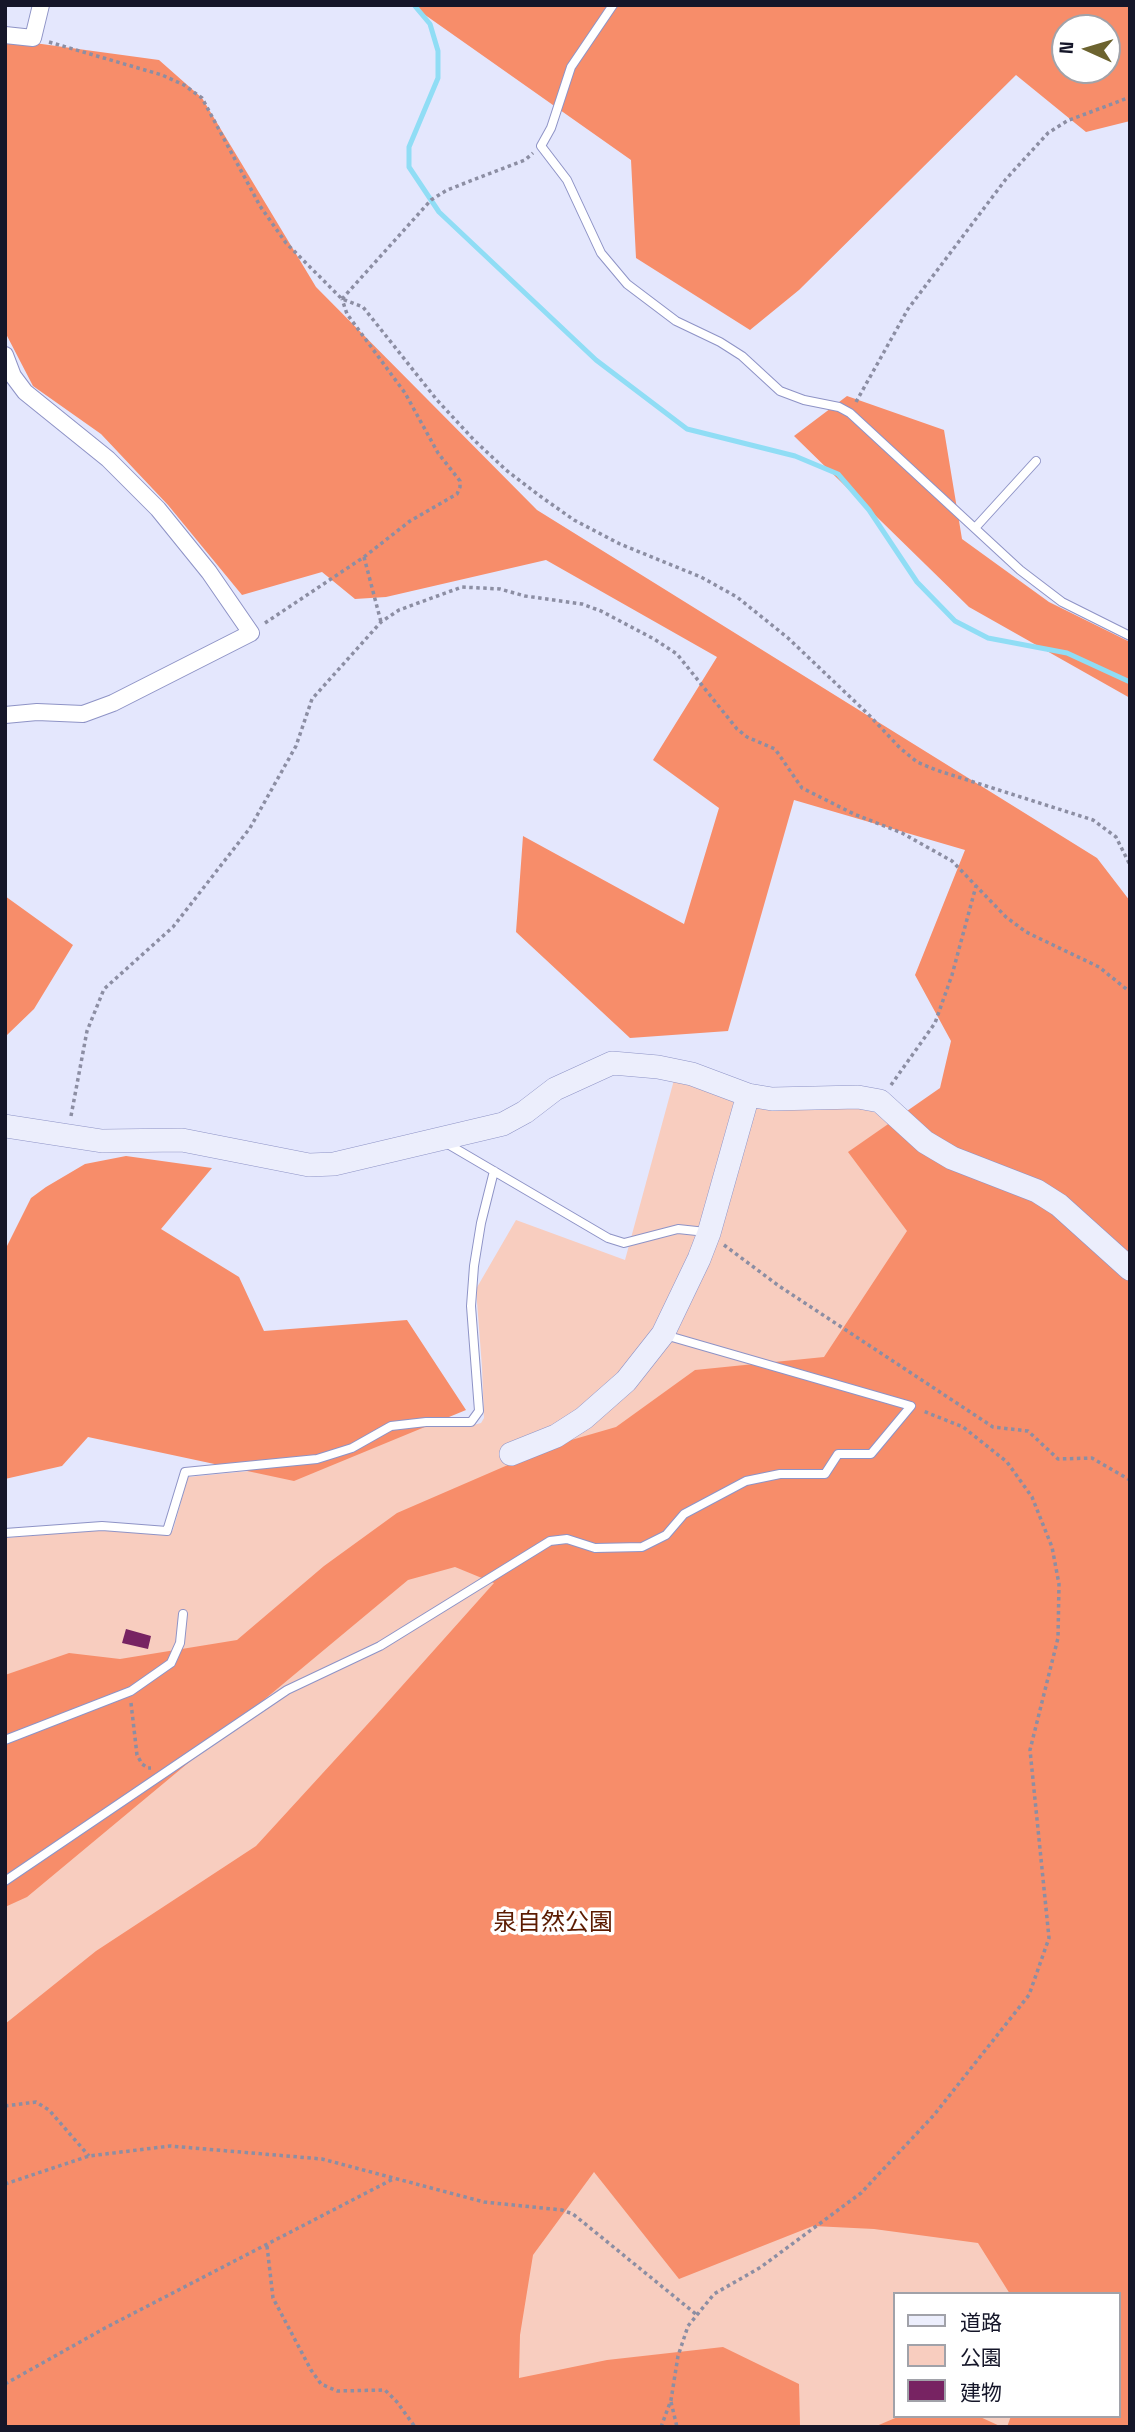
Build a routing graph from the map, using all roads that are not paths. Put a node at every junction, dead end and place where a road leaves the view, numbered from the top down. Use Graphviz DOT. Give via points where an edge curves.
graph roads {
  1 [pos="41,5"];
  2 [pos="613,5"];
  3 [pos="5,35"];
  4 [pos="5,355"];
  5 [pos="1036,461"];
  6 [pos="975,528"];
  7 [pos="1130,636"];
  8 [pos="5,715"];
  9 [pos="748,1095"];
  10 [pos="5,1126"];
  11 [pos="439,1139"];
  12 [pos="494,1171"];
  13 [pos="709,1233"];
  14 [pos="1130,1269"];
  15 [pos="663,1334"];
  16 [pos="511,1454"];
  17 [pos="5,1533"];
  18 [pos="183,1614"];
  19 [pos="5,1740"];
  20 [pos="5,1881"];
  1 -- 3 [label="street" via="33,38"];
  2 -- 6 [label="lane" via="571,66 541,146 568,180 601,253 627,284 676,321 742,356 780,391 850,413"];
  4 -- 8 [label="street" via="25,392 108,459 158,509 251,633 83,714"];
  5 -- 6 [label="lane"];
  6 -- 7 [label="lane" via="1062,601"];
  9 -- 11 [label="street" via="658,1066 612,1063 555,1089 503,1124"];
  9 -- 13 [label="street"];
  9 -- 14 [label="street" via="880,1101 925,1142 952,1158 1037,1191 1059,1205"];
  10 -- 11 [label="street" via="102,1141 182,1140 309,1165 334,1164"];
  11 -- 12 [label="lane"];
  12 -- 13 [label="lane" via="624,1243 678,1229"];
  12 -- 17 [label="lane" via="474,1266 471,1306 479,1411 471,1422 391,1426 352,1448 317,1459 185,1472 167,1531 102,1526"];
  13 -- 15 [label="street"];
  15 -- 16 [label="street" via="626,1381 584,1418 556,1436"];
  15 -- 20 [label="lane" via="911,1406 871,1454 838,1454 825,1474 780,1474 746,1482 684,1514 666,1535 642,1547 595,1548 568,1539 550,1541 380,1646 287,1690"];
  18 -- 19 [label="lane" via="180,1643 171,1663 131,1691"];
}
